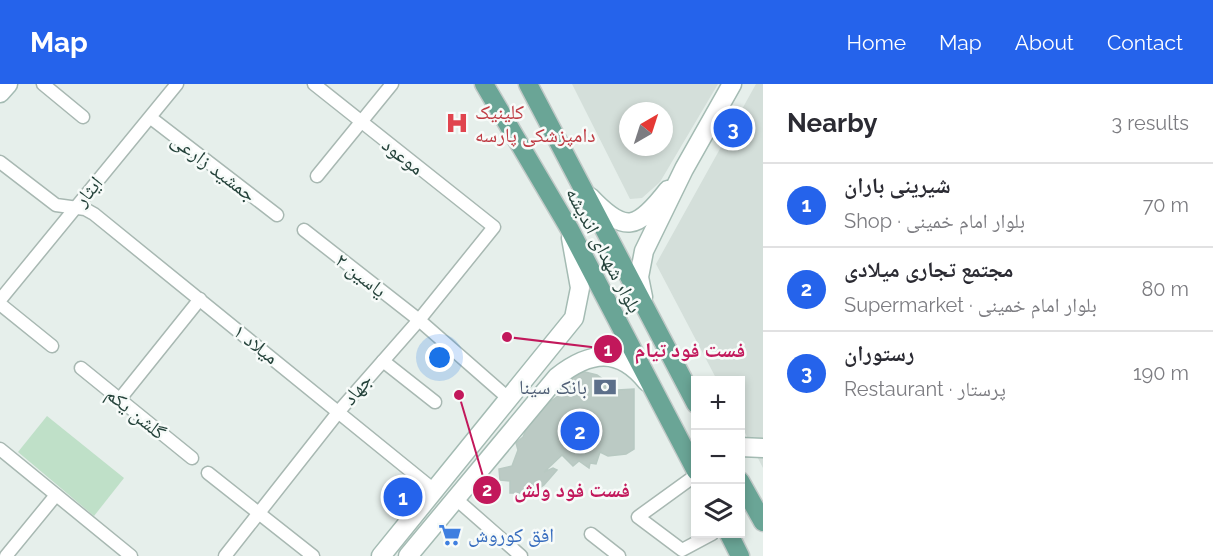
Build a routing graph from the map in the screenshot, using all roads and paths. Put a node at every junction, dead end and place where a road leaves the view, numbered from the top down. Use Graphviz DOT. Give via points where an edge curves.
graph roads {
  1 [pos="8,84"];
  2 [pos="43,84"];
  3 [pos="177,84"];
  4 [pos="314,84"];
  5 [pos="392,84"];
  6 [pos="484,84"];
  7 [pos="528,84"];
  8 [pos="732,84"];
  9 [pos="0,93"];
  10 [pos="83,117"];
  11 [pos="151,118"];
  12 [pos="359,122"];
  13 [pos="0,162"];
  14 [pos="684,169"];
  15 [pos="317,177"];
  16 [pos="580,186"];
  17 [pos="74,207"];
  18 [pos="278,215"];
  19 [pos="494,227"];
  20 [pos="569,228"];
  21 [pos="304,230"];
  22 [pos="200,299"];
  23 [pos="0,302"];
  24 [pos="647,317"];
  25 [pos="419,320"];
  26 [pos="52,346"];
  27 [pos="383,361"];
  28 [pos="538,362"];
  29 [pos="81,368"];
  30 [pos="557,377"];
  31 [pos="650,386"];
  32 [pos="691,395"];
  33 [pos="507,398"];
  34 [pos="119,400"];
  35 [pos="435,402"];
  36 [pos="340,410"];
  37 [pos="745,447"];
  38 [pos="763,448"];
  39 [pos="0,449"];
  40 [pos="192,458"];
  41 [pos="691,464"];
  42 [pos="208,473"];
  43 [pos="691,477"];
  44 [pos="743,484"];
  45 [pos="434,490"];
  46 [pos="56,495"];
  47 [pos="456,499"];
  48 [pos="259,512"];
  49 [pos="763,522"];
  50 [pos="591,534"];
  51 [pos="704,538"];
  52 [pos="731,538"];
  53 [pos="6,556"];
  54 [pos="131,556"];
  55 [pos="225,556"];
  56 [pos="313,556"];
  57 [pos="381,556"];
  58 [pos="408,556"];
  59 [pos="521,556"];
  60 [pos="619,556"];
  61 [pos="740,556"];
  1 -- 9 [label="street"];
  2 -- 10 [label="street"];
  3 -- 11 [label="street, ایثار"];
  4 -- 12 [label="street, موعود"];
  5 -- 12 [label="street"];
  6 -- 20 [label="main road, بلوار شهدای اندیشه"];
  7 -- 16 [label="main road, بلوار شهدای اندیشه"];
  8 -- 14 [label="street"];
  11 -- 17 [label="street, ایثار"];
  11 -- 18 [label="street, جمشید زارعی"];
  12 -- 15 [label="street"];
  12 -- 19 [label="street, موعود"];
  13 -- 17 [label="street, میلاد ۱" via="56,205"];
  14 -- 16 [label="street" via="652,207 630,223 612,218"];
  14 -- 24 [label="street" via="640,263"];
  16 -- 24 [label="main road, بلوار شهدای اندیشه"];
  17 -- 22 [label="street, میلاد ۱" via="94,214"];
  17 -- 23 [label="street, ایثار"];
  19 -- 25 [label="street, جهاد"];
  20 -- 28 [label="street" via="580,288 574,318"];
  20 -- 31 [label="main road, بلوار شهدای اندیشه"];
  21 -- 25 [label="street, یاسین ۲"];
  22 -- 34 [label="street"];
  22 -- 36 [label="street, میلاد ۱"];
  23 -- 26 [label="street"];
  24 -- 32 [label="main road, بلوار شهدای اندیشه"];
  25 -- 27 [label="street, جهاد"];
  25 -- 33 [label="street, یاسین ۲"];
  27 -- 35 [label="street"];
  27 -- 36 [label="street, جهاد"];
  28 -- 30 [label="street" via="550,355 559,356 562,364"];
  28 -- 33 [label="street"];
  29 -- 34 [label="street, گلشن یکم"];
  30 -- 31 [label="street" via="584,359 606,356 638,371"];
  30 -- 47 [label="street"];
  31 -- 41 [label="main road, بلوار شهدای اندیشه"];
  33 -- 45 [label="street"];
  34 -- 40 [label="street, گلشن یکم"];
  36 -- 45 [label="street, میلاد ۱"];
  36 -- 48 [label="street, جهاد"];
  37 -- 38 [label="street"];
  39 -- 46 [label="street"];
  42 -- 48 [label="street"];
  43 -- 51 [label="street" via="638,517 682,550"];
  44 -- 49 [label="main road"];
  45 -- 57 [label="street"];
  46 -- 53 [label="street"];
  46 -- 54 [label="street"];
  47 -- 58 [label="street"];
  47 -- 59 [label="street"];
  48 -- 55 [label="street, جهاد"];
  48 -- 56 [label="street"];
  50 -- 60 [label="street"];
  52 -- 61 [label="main road"];
}
